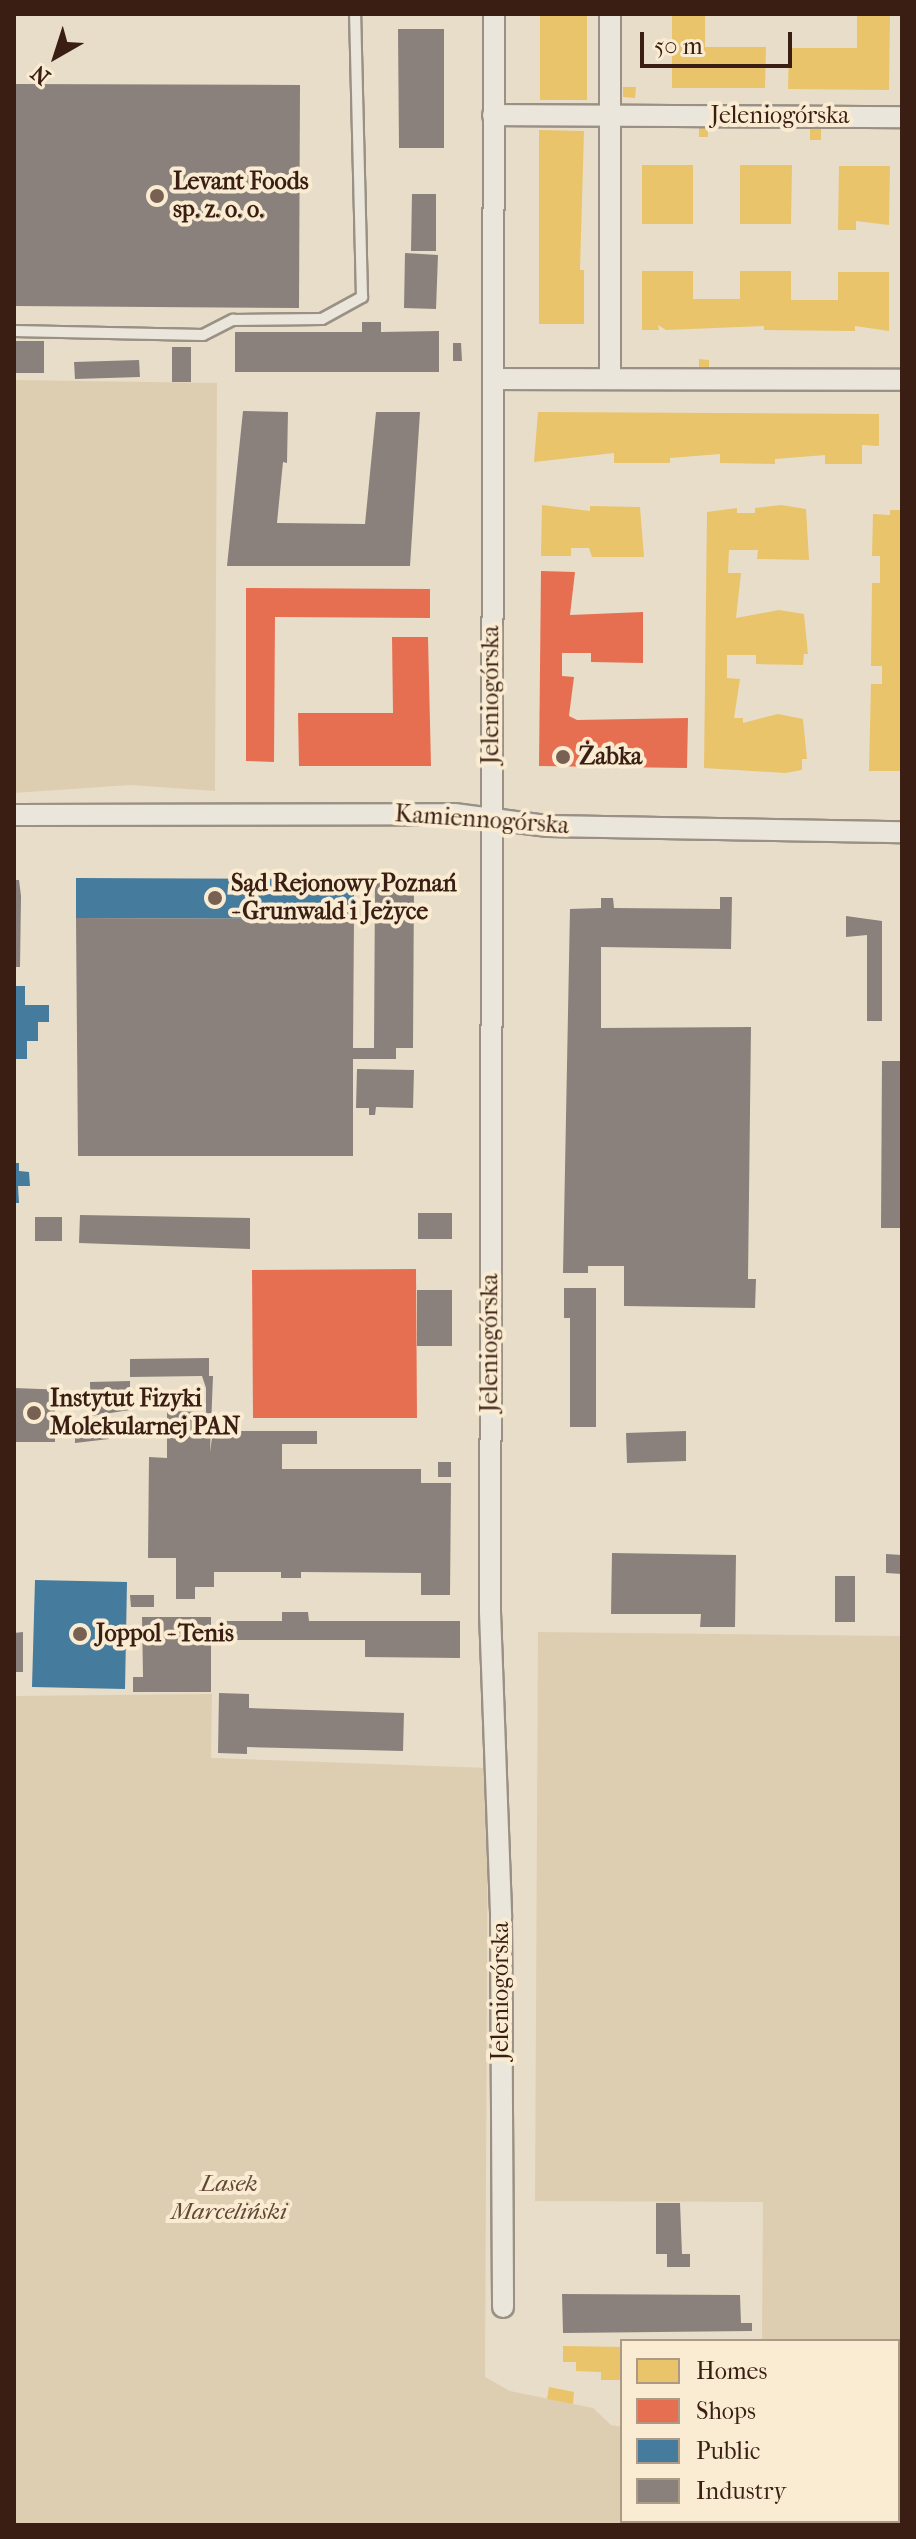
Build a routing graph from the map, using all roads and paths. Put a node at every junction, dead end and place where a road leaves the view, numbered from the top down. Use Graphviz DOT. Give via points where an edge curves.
graph roads {
  1 [pos="355,14"];
  2 [pos="494,14"];
  3 [pos="610,14"];
  4 [pos="493,115"];
  5 [pos="610,116"];
  6 [pos="902,117"];
  7 [pos="14,331"];
  8 [pos="493,379"];
  9 [pos="610,379"];
  10 [pos="902,380"];
  11 [pos="14,815"];
  12 [pos="491,818"];
  13 [pos="902,832"];
  14 [pos="503,2307"];
  1 -- 7 [label="lane" via="362,297 322,319 233,320 203,335"];
  2 -- 4 [label="street, Jeleniogórska"];
  3 -- 5 [label="street"];
  4 -- 5 [label="street, Jeleniogórska"];
  4 -- 8 [label="street, Jeleniogórska"];
  5 -- 6 [label="street, Jeleniogórska"];
  5 -- 9 [label="street"];
  8 -- 9 [label="street"];
  8 -- 12 [label="street, Jeleniogórska"];
  9 -- 10 [label="street"];
  11 -- 12 [label="street, Kamiennogórska"];
  12 -- 13 [label="street, Kamiennogórska" via="564,826"];
  12 -- 14 [label="street, Jeleniogórska" via="490,1612 501,1890"];
}
